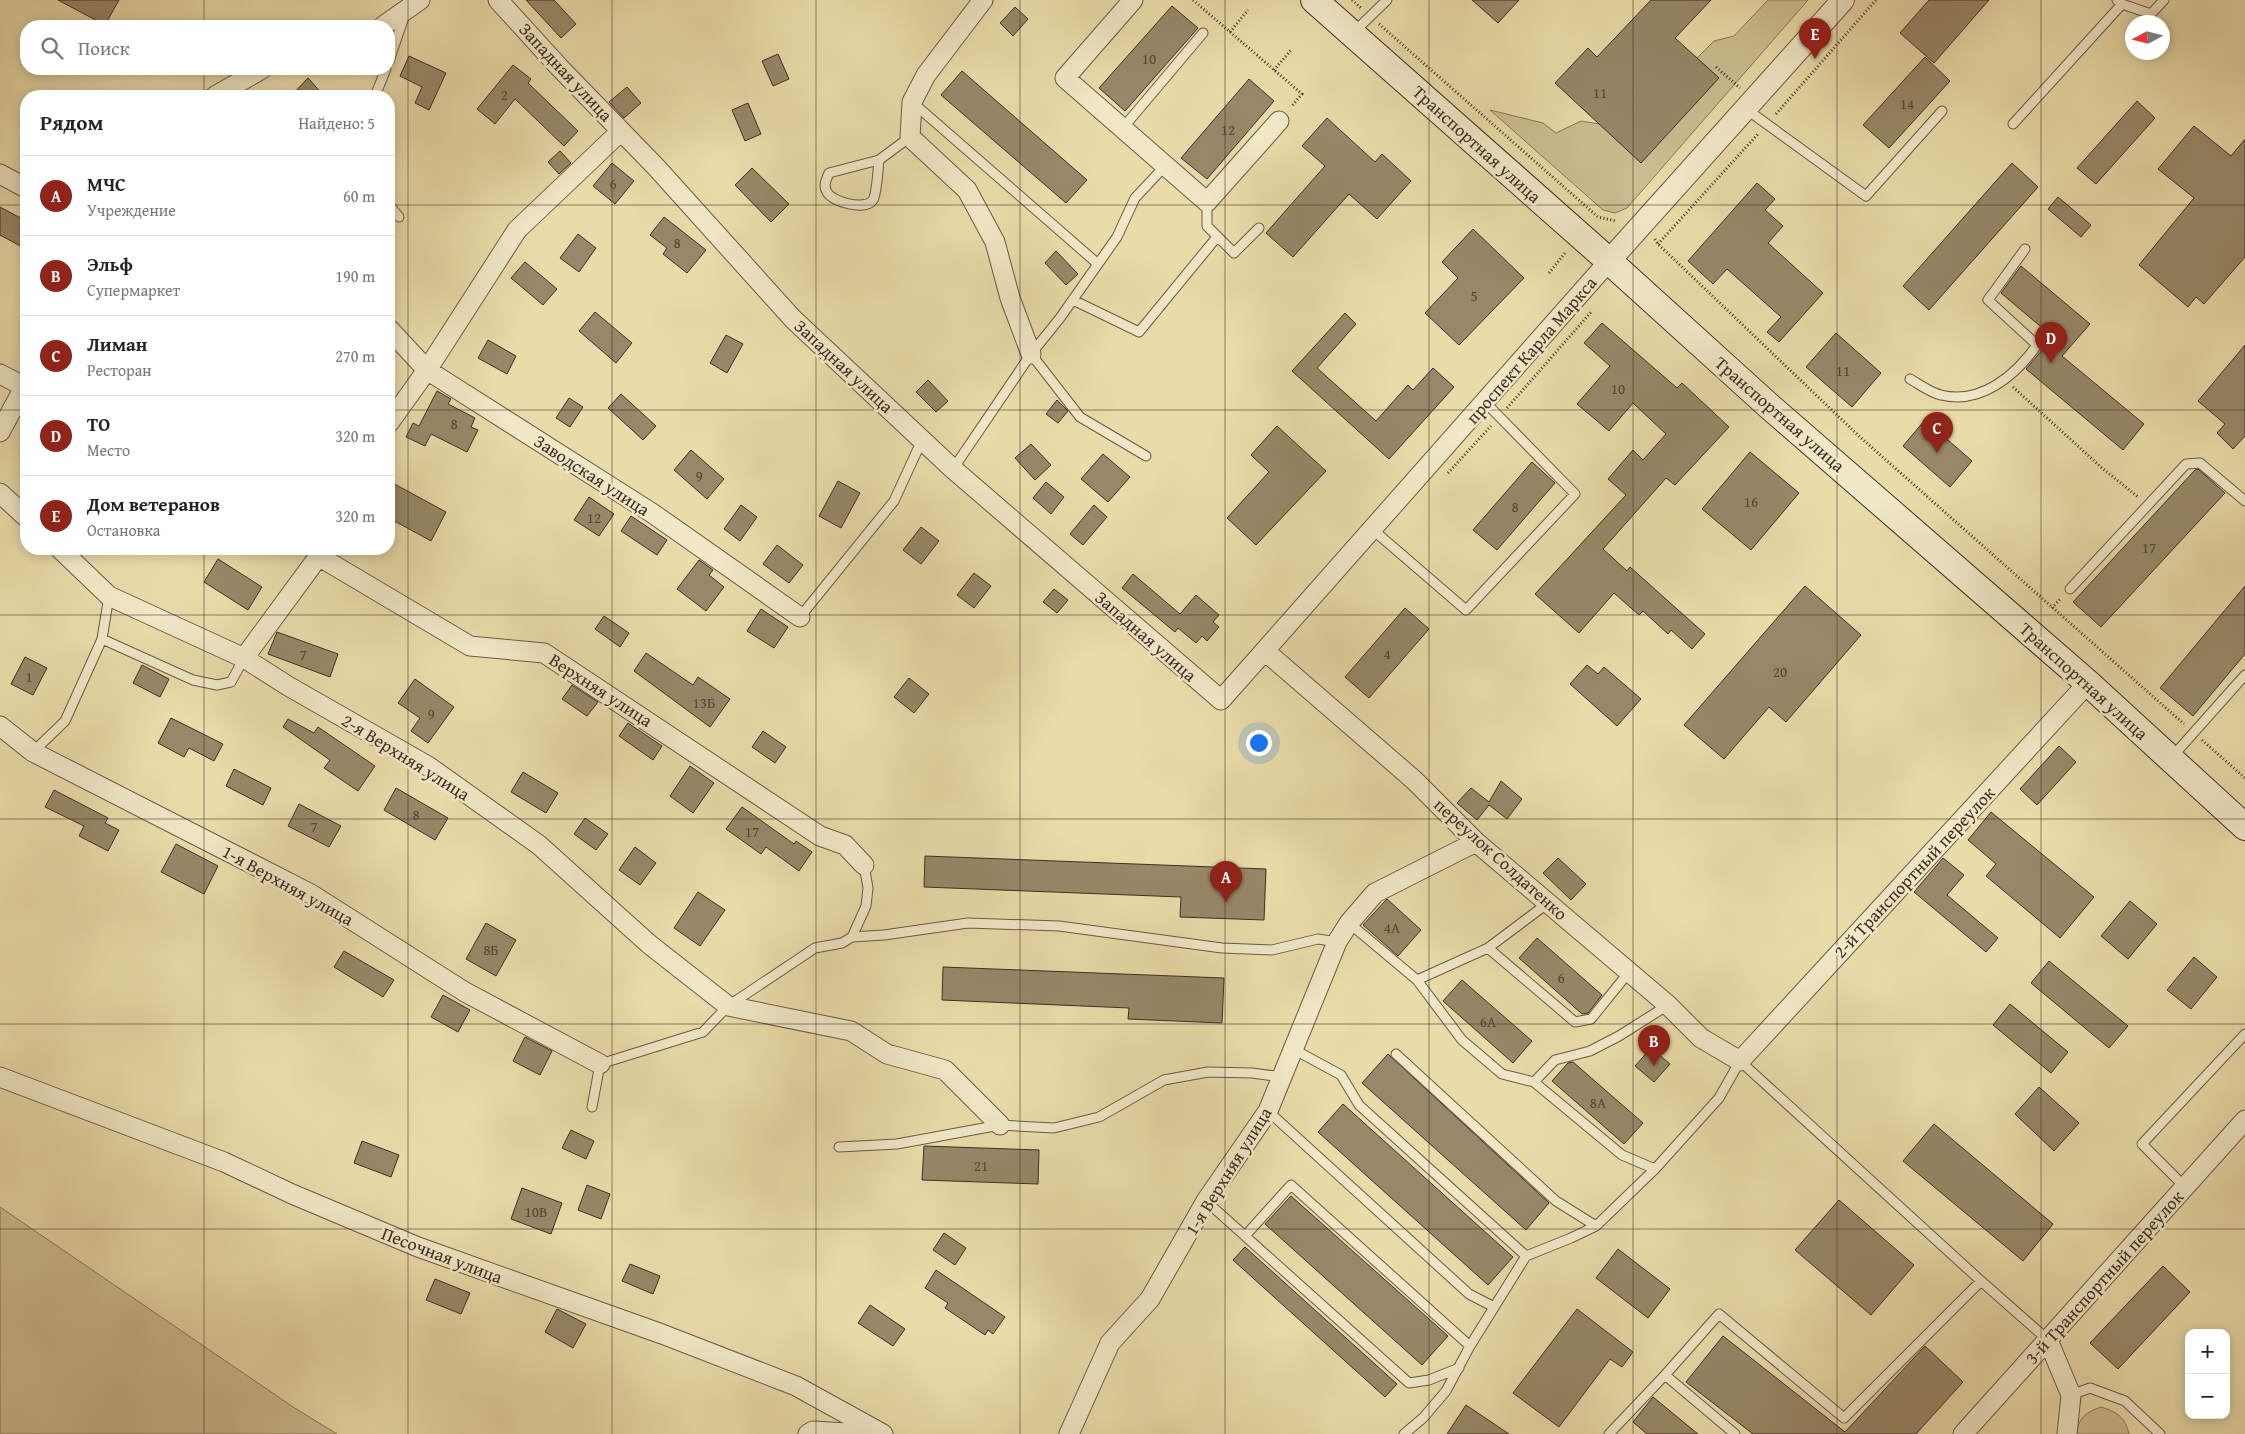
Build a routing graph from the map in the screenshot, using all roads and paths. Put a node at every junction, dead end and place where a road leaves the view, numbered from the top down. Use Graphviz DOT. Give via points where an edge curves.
graph roads {
  1 [pos="498,0"];
  2 [pos="982,0"];
  3 [pos="1133,0"];
  4 [pos="1314,0"];
  5 [pos="1352,0"];
  6 [pos="1387,0"];
  7 [pos="1843,0"];
  8 [pos="2164,0"];
  9 [pos="1195,1"];
  10 [pos="2120,2"];
  11 [pos="413,5"];
  12 [pos="1248,10"];
  13 [pos="392,20"];
  14 [pos="1362,25"];
  15 [pos="1230,32"];
  16 [pos="1203,33"];
  17 [pos="395,47"];
  18 [pos="1292,49"];
  19 [pos="1716,67"];
  20 [pos="1274,70"];
  21 [pos="252,75"];
  22 [pos="384,75"];
  23 [pos="225,90"];
  24 [pos="377,90"];
  25 [pos="1744,99"];
  26 [pos="912,102"];
  27 [pos="1942,111"];
  28 [pos="1279,121"];
  29 [pos="2013,124"];
  30 [pos="1122,128"];
  31 [pos="621,131"];
  32 [pos="910,137"];
  33 [pos="879,160"];
  34 [pos="1165,166"];
  35 [pos="0,174"];
  36 [pos="20,185"];
  37 [pos="1206,202"];
  38 [pos="395,212"];
  39 [pos="399,217"];
  40 [pos="1598,217"];
  41 [pos="1259,228"];
  42 [pos="1218,237"];
  43 [pos="1658,244"];
  44 [pos="2025,249"];
  45 [pos="1565,254"];
  46 [pos="1609,261"];
  47 [pos="1098,264"];
  48 [pos="1549,272"];
  49 [pos="1073,300"];
  50 [pos="395,335"];
  51 [pos="1031,354"];
  52 [pos="427,370"];
  53 [pos="0,374"];
  54 [pos="2005,378"];
  55 [pos="1910,379"];
  56 [pos="20,383"];
  57 [pos="20,397"];
  58 [pos="1485,402"];
  59 [pos="395,415"];
  60 [pos="0,432"];
  61 [pos="922,440"];
  62 [pos="1146,456"];
  63 [pos="953,469"];
  64 [pos="0,493"];
  65 [pos="2245,501"];
  66 [pos="2148,505"];
  67 [pos="20,511"];
  68 [pos="1372,529"];
  69 [pos="66,555"];
  70 [pos="321,555"];
  71 [pos="325,555"];
  72 [pos="2070,589"];
  73 [pos="109,596"];
  74 [pos="800,616"];
  75 [pos="102,638"];
  76 [pos="1265,651"];
  77 [pos="244,658"];
  78 [pos="2245,675"];
  79 [pos="2088,683"];
  80 [pos="1220,700"];
  81 [pos="0,726"];
  82 [pos="2194,733"];
  83 [pos="33,752"];
  84 [pos="2170,759"];
  85 [pos="2245,778"];
  86 [pos="2245,827"];
  87 [pos="1476,842"];
  88 [pos="864,865"];
  89 [pos="1548,903"];
  90 [pos="1349,922"];
  91 [pos="852,937"];
  92 [pos="1337,942"];
  93 [pos="1488,948"];
  94 [pos="1629,972"];
  95 [pos="1417,980"];
  96 [pos="1668,1005"];
  97 [pos="728,1006"];
  98 [pos="2245,1034"];
  99 [pos="1293,1049"];
  100 [pos="1396,1054"];
  101 [pos="1740,1061"];
  102 [pos="600,1064"];
  103 [pos="0,1077"];
  104 [pos="1282,1077"];
  105 [pos="1534,1082"];
  106 [pos="592,1107"];
  107 [pos="1268,1111"];
  108 [pos="2245,1120"];
  109 [pos="1000,1125"];
  110 [pos="839,1147"];
  111 [pos="1655,1168"];
  112 [pos="2185,1187"];
  113 [pos="1206,1201"];
  114 [pos="1596,1226"];
  115 [pos="1245,1236"];
  116 [pos="1526,1256"];
  117 [pos="1981,1281"];
  118 [pos="1494,1307"];
  119 [pos="2048,1340"];
  120 [pos="1470,1346"];
  121 [pos="1459,1368"];
  122 [pos="1665,1375"];
  123 [pos="2070,1395"];
  124 [pos="808,1434"];
  125 [pos="863,1434"];
  126 [pos="883,1434"];
  127 [pos="1069,1434"];
  128 [pos="1404,1434"];
  129 [pos="1609,1434"];
  130 [pos="1736,1434"];
  131 [pos="1964,1434"];
  132 [pos="2066,1434"];
  133 [pos="2160,1434"];
  1 -- 31 [label="street, Западная улица"];
  2 -- 26 [label="street" via="926,75"];
  3 -- 30 [label="street" via="1064,78"];
  4 -- 14 [label="main road, Транспортная улица"];
  5 -- 14 [label="path"];
  6 -- 14 [label="lane"];
  7 -- 25 [label="street, проспект Карла Маркса"];
  8 -- 10 [label="lane" via="2151,14"];
  9 -- 15 [label="path"];
  10 -- 29 [label="lane"];
  11 -- 13 [label="street"];
  11 -- 17 [label="lane"];
  12 -- 15 [label="path"];
  14 -- 40 [label="path"];
  14 -- 46 [label="main road, Транспортная улица"];
  15 -- 20 [label="path"];
  16 -- 30 [label="lane"];
  18 -- 20 [label="path"];
  19 -- 25 [label="path"];
  20 -- 28 [label="path" via="1302,94"];
  21 -- 23 [label="street"];
  22 -- 24 [label="lane"];
  25 -- 27 [label="lane" via="1866,196"];
  25 -- 46 [label="street, проспект Карла Маркса"];
  26 -- 32 [label="street"];
  26 -- 47 [label="lane"];
  28 -- 37 [label="street"];
  30 -- 34 [label="street"];
  31 -- 52 [label="street" via="518,230"];
  31 -- 61 [label="street, Западная улица" via="793,319"];
  32 -- 33 [label="lane"];
  32 -- 51 [label="street" via="967,190 995,242 1010,298"];
  33 -- 33 [label="lane" via="829,173 826,191 830,197 859,206 867,205 874,199"];
  34 -- 37 [label="street"];
  34 -- 47 [label="lane" via="1135,198 1117,237"];
  35 -- 36 [label="street"];
  37 -- 42 [label="lane" via="1207,226"];
  38 -- 39 [label="lane"];
  41 -- 42 [label="lane" via="1234,253"];
  42 -- 49 [label="lane" via="1139,332"];
  43 -- 82 [label="path" via="1860,437"];
  44 -- 54 [label="lane" via="1988,300 2037,345 2026,361"];
  45 -- 48 [label="path"];
  46 -- 58 [label="street, проспект Карла Маркса"];
  46 -- 79 [label="main road, Транспортная улица" via="1769,406"];
  47 -- 49 [label="lane"];
  49 -- 51 [label="lane"];
  50 -- 52 [label="street, Заводская улица"];
  51 -- 62 [label="lane" via="1080,417"];
  51 -- 63 [label="lane"];
  52 -- 59 [label="street"];
  52 -- 74 [label="street, Заводская улица" via="652,513"];
  53 -- 56 [label="street"];
  54 -- 55 [label="lane" via="1994,387 1969,397 1940,395"];
  54 -- 66 [label="path" via="2102,468"];
  57 -- 60 [label="street"];
  58 -- 68 [label="street, проспект Карла Маркса"];
  58 -- 68 [label="lane" via="1575,494 1466,610"];
  61 -- 63 [label="street, Западная улица"];
  61 -- 74 [label="lane" via="894,501"];
  63 -- 80 [label="street, Западная улица"];
  64 -- 67 [label="street"];
  65 -- 66 [label="lane" via="2200,463 2186,464"];
  66 -- 72 [label="lane"];
  68 -- 76 [label="street, проспект Карла Маркса"];
  69 -- 73 [label="street, 2-я Верхняя улица"];
  70 -- 77 [label="street"];
  71 -- 88 [label="street, Верхняя улица" via="470,646 544,653 820,836 845,845"];
  73 -- 75 [label="lane"];
  73 -- 77 [label="street, 2-я Верхняя улица"];
  75 -- 77 [label="lane" via="193,680 216,685 232,682"];
  75 -- 83 [label="lane" via="65,721"];
  76 -- 80 [label="street, проспект Карла Маркса"];
  76 -- 87 [label="street, переулок Солдатенко" via="1414,780"];
  77 -- 97 [label="street, 2-я Верхняя улица" via="428,766 540,845 649,944"];
  78 -- 82 [label="lane"];
  79 -- 84 [label="main road, Транспортная улица"];
  79 -- 101 [label="street, 2-й Транспортный переулок"];
  81 -- 83 [label="street, 1-я Верхняя улица"];
  82 -- 84 [label="lane"];
  82 -- 85 [label="path"];
  83 -- 102 [label="street, 1-я Верхняя улица" via="311,894 465,992"];
  84 -- 86 [label="main road, Транспортная улица"];
  87 -- 89 [label="street, переулок Солдатенко"];
  87 -- 90 [label="street, 1-я Верхняя улица" via="1376,893"];
  88 -- 91 [label="lane" via="868,888 866,906"];
  89 -- 93 [label="lane"];
  89 -- 94 [label="street, переулок Солдатенко"];
  90 -- 92 [label="street, 1-я Верхняя улица"];
  90 -- 95 [label="lane"];
  91 -- 92 [label="lane" via="968,923 1059,926 1222,948 1272,950 1318,940"];
  91 -- 97 [label="lane" via="842,943 815,948"];
  92 -- 99 [label="street, 1-я Верхняя улица"];
  93 -- 94 [label="lane" via="1575,1022 1591,1019"];
  93 -- 95 [label="lane"];
  94 -- 96 [label="street, переулок Солдатенко"];
  95 -- 105 [label="lane" via="1462,1040 1502,1074"];
  96 -- 101 [label="street, переулок Солдатенко" via="1701,1038"];
  96 -- 105 [label="lane" via="1590,1052 1554,1060"];
  97 -- 102 [label="lane" via="702,1032"];
  97 -- 109 [label="street" via="850,1032 887,1054 945,1070"];
  98 -- 112 [label="lane" via="2142,1144"];
  99 -- 104 [label="street, 1-я Верхняя улица"];
  99 -- 116 [label="lane" via="1340,1074 1359,1105"];
  100 -- 114 [label="lane" via="1556,1201"];
  101 -- 111 [label="lane" via="1719,1098"];
  101 -- 117 [label="lane"];
  102 -- 106 [label="lane"];
  103 -- 126 [label="street, Песочная улица" via="224,1162 418,1247 662,1334 796,1386"];
  104 -- 107 [label="street, 1-я Верхняя улица"];
  104 -- 109 [label="lane" via="1208,1072 1164,1080 1099,1118 1054,1128"];
  105 -- 111 [label="lane" via="1622,1155"];
  107 -- 113 [label="street, 1-я Верхняя улица"];
  107 -- 118 [label="lane" via="1469,1294"];
  108 -- 112 [label="street, 3-й Транспортный переулок"];
  109 -- 110 [label="lane" via="897,1144"];
  111 -- 114 [label="lane"];
  112 -- 119 [label="street, 3-й Транспортный переулок"];
  113 -- 115 [label="lane"];
  113 -- 127 [label="street, 1-я Верхняя улица" via="1150,1299 1110,1343"];
  114 -- 116 [label="lane"];
  115 -- 120 [label="lane" via="1290,1186"];
  115 -- 121 [label="lane" via="1409,1383 1430,1380"];
  116 -- 118 [label="lane"];
  117 -- 119 [label="lane"];
  117 -- 122 [label="lane" via="1844,1418 1719,1314"];
  118 -- 120 [label="lane"];
  119 -- 123 [label="street"];
  119 -- 131 [label="street, 3-й Транспортный переулок"];
  120 -- 121 [label="lane"];
  121 -- 128 [label="lane" via="1446,1391"];
  122 -- 129 [label="lane"];
  122 -- 130 [label="lane"];
  123 -- 132 [label="street"];
  123 -- 133 [label="lane" via="2090,1388 2124,1401"];
  124 -- 125 [label="street" via="813,1431"];
}
